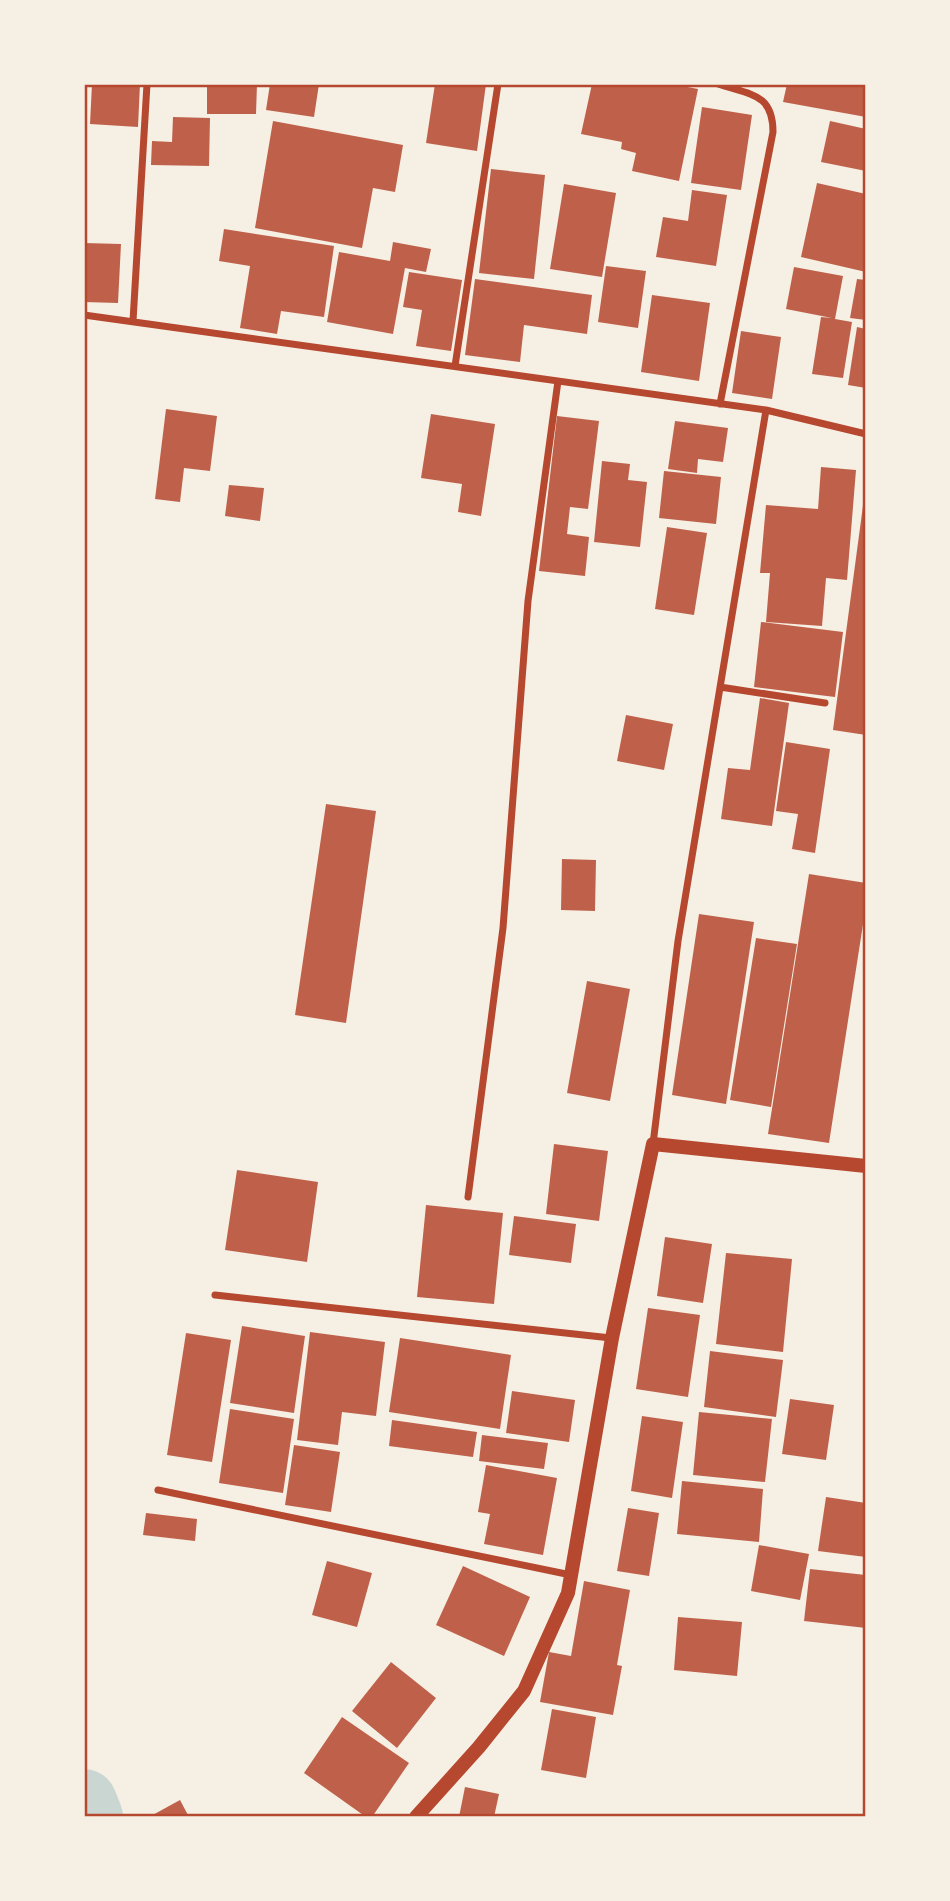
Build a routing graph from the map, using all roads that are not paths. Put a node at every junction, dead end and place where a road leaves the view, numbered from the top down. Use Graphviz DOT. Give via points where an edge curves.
graph roads {
  1 [pos="147,84"];
  2 [pos="498,84"];
  3 [pos="718,84"];
  4 [pos="84,315"];
  5 [pos="134,321"];
  6 [pos="454,366"];
  7 [pos="558,381"];
  8 [pos="720,404"];
  9 [pos="766,410"];
  10 [pos="866,434"];
  11 [pos="720,687"];
  12 [pos="825,704"];
  13 [pos="653,1144"];
  14 [pos="866,1166"];
  15 [pos="468,1197"];
  16 [pos="215,1295"];
  17 [pos="612,1338"];
  18 [pos="158,1490"];
  19 [pos="571,1575"];
  20 [pos="416,1817"];
  1 -- 5 [label="street"];
  2 -- 6 [label="street"];
  3 -- 8 [label="street" via="761,99 773,118"];
  4 -- 5 [label="street"];
  5 -- 6 [label="street"];
  6 -- 7 [label="street"];
  7 -- 8 [label="street"];
  7 -- 15 [label="street" via="528,601 503,928"];
  8 -- 9 [label="street"];
  9 -- 10 [label="street"];
  9 -- 11 [label="street"];
  11 -- 12 [label="street"];
  11 -- 13 [label="street" via="678,941"];
  13 -- 14 [label="main road"];
  13 -- 17 [label="main road"];
  16 -- 17 [label="street"];
  17 -- 19 [label="main road"];
  18 -- 19 [label="street"];
  19 -- 20 [label="main road" via="568,1593 524,1691"];
}
